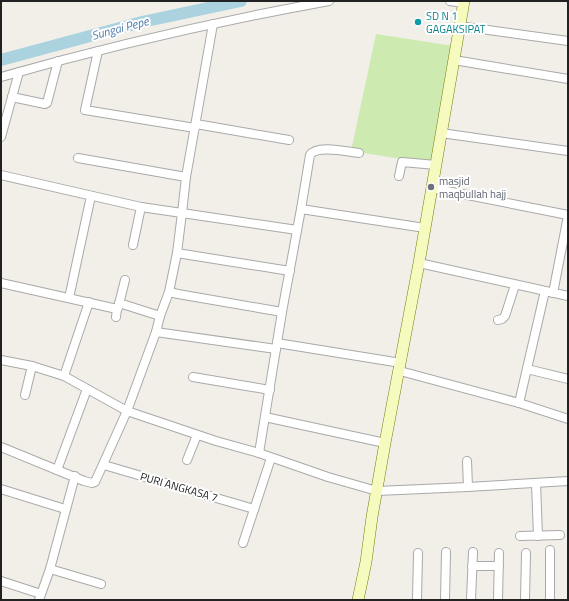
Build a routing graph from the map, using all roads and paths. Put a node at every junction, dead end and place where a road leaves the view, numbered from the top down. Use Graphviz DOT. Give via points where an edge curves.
graph roads {
  1 [pos="329,1"];
  2 [pos="450,1"];
  3 [pos="463,2"];
  4 [pos="213,24"];
  5 [pos="459,26"];
  6 [pos="568,41"];
  7 [pos="98,51"];
  8 [pos="454,60"];
  9 [pos="58,62"];
  10 [pos="19,72"];
  11 [pos="1,76"];
  12 [pos="568,79"];
  13 [pos="12,97"];
  14 [pos="195,126"];
  15 [pos="441,133"];
  16 [pos="1,137"];
  17 [pos="289,140"];
  18 [pos="568,151"];
  19 [pos="359,153"];
  20 [pos="78,158"];
  21 [pos="436,165"];
  22 [pos="1,175"];
  23 [pos="399,176"];
  24 [pos="186,177"];
  25 [pos="432,188"];
  26 [pos="91,196"];
  27 [pos="141,207"];
  28 [pos="301,209"];
  29 [pos="182,213"];
  30 [pos="568,218"];
  31 [pos="425,228"];
  32 [pos="297,230"];
  33 [pos="133,245"];
  34 [pos="177,253"];
  35 [pos="419,263"];
  36 [pos="290,271"];
  37 [pos="125,280"];
  38 [pos="1,283"];
  39 [pos="515,285"];
  40 [pos="169,292"];
  41 [pos="549,292"];
  42 [pos="568,296"];
  43 [pos="69,298"];
  44 [pos="89,302"];
  45 [pos="118,310"];
  46 [pos="282,312"];
  47 [pos="160,316"];
  48 [pos="498,320"];
  49 [pos="156,332"];
  50 [pos="276,346"];
  51 [pos="1,360"];
  52 [pos="32,366"];
  53 [pos="400,367"];
  54 [pos="527,369"];
  55 [pos="64,376"];
  56 [pos="193,377"];
  57 [pos="568,379"];
  58 [pos="86,389"];
  59 [pos="270,390"];
  60 [pos="25,396"];
  61 [pos="519,403"];
  62 [pos="127,411"];
  63 [pos="265,417"];
  64 [pos="568,419"];
  65 [pos="197,435"];
  66 [pos="385,443"];
  67 [pos="1,447"];
  68 [pos="258,453"];
  69 [pos="271,458"];
  70 [pos="187,460"];
  71 [pos="467,461"];
  72 [pos="104,465"];
  73 [pos="57,470"];
  74 [pos="75,476"];
  75 [pos="568,481"];
  76 [pos="536,483"];
  77 [pos="468,487"];
  78 [pos="1,489"];
  79 [pos="377,491"];
  80 [pos="65,509"];
  81 [pos="254,509"];
  82 [pos="560,535"];
  83 [pos="520,536"];
  84 [pos="538,536"];
  85 [pos="243,543"];
  86 [pos="550,550"];
  87 [pos="446,552"];
  88 [pos="472,552"];
  89 [pos="418,553"];
  90 [pos="499,553"];
  91 [pos="526,553"];
  92 [pos="472,566"];
  93 [pos="499,566"];
  94 [pos="50,569"];
  95 [pos="1,581"];
  96 [pos="101,584"];
  97 [pos="40,597"];
  98 [pos="358,600"];
  99 [pos="417,600"];
  100 [pos="445,600"];
  101 [pos="472,600"];
  102 [pos="498,600"];
  103 [pos="525,600"];
  104 [pos="550,600"];
  1 -- 4 [label="street"];
  2 -- 3 [label="street"];
  3 -- 5 [label="main road"];
  4 -- 7 [label="street"];
  4 -- 14 [label="street"];
  5 -- 6 [label="street"];
  5 -- 8 [label="main road"];
  7 -- 9 [label="street"];
  7 -- 14 [label="street" via="85,110"];
  8 -- 12 [label="street"];
  8 -- 15 [label="main road"];
  9 -- 10 [label="street"];
  9 -- 13 [label="street" via="47,103"];
  10 -- 11 [label="street"];
  10 -- 13 [label="street"];
  13 -- 16 [label="street"];
  14 -- 17 [label="street"];
  14 -- 24 [label="street"];
  15 -- 18 [label="street"];
  15 -- 21 [label="main road"];
  19 -- 28 [label="street" via="328,149 312,152"];
  20 -- 24 [label="street"];
  21 -- 23 [label="street" via="402,162"];
  21 -- 25 [label="main road"];
  22 -- 26 [label="street"];
  24 -- 29 [label="street"];
  25 -- 30 [label="street"];
  25 -- 31 [label="main road"];
  26 -- 27 [label="street"];
  26 -- 43 [label="street"];
  27 -- 29 [label="street"];
  27 -- 33 [label="street"];
  28 -- 31 [label="street"];
  28 -- 32 [label="street"];
  29 -- 32 [label="street"];
  29 -- 34 [label="street"];
  30 -- 41 [label="street"];
  31 -- 35 [label="main road"];
  32 -- 36 [label="street"];
  34 -- 36 [label="street"];
  34 -- 40 [label="street"];
  35 -- 39 [label="street"];
  35 -- 53 [label="main road"];
  36 -- 46 [label="street"];
  37 -- 45 [label="street"];
  38 -- 43 [label="street"];
  39 -- 41 [label="street"];
  39 -- 48 [label="street" via="505,316"];
  40 -- 46 [label="street"];
  40 -- 47 [label="street"];
  41 -- 42 [label="street"];
  41 -- 54 [label="street"];
  43 -- 44 [label="street"];
  44 -- 45 [label="street"];
  44 -- 55 [label="street"];
  45 -- 47 [label="street"];
  46 -- 50 [label="street"];
  47 -- 49 [label="street"];
  49 -- 50 [label="street"];
  49 -- 62 [label="street"];
  50 -- 53 [label="street"];
  50 -- 59 [label="street"];
  51 -- 52 [label="street"];
  52 -- 55 [label="street"];
  52 -- 60 [label="street"];
  53 -- 61 [label="street"];
  53 -- 66 [label="main road"];
  54 -- 57 [label="street"];
  54 -- 61 [label="street"];
  55 -- 58 [label="street"];
  56 -- 59 [label="street"];
  58 -- 62 [label="street"];
  58 -- 73 [label="street"];
  59 -- 63 [label="street"];
  61 -- 64 [label="street"];
  62 -- 65 [label="street"];
  62 -- 72 [label="street"];
  63 -- 66 [label="street"];
  63 -- 68 [label="street"];
  65 -- 68 [label="street"];
  65 -- 70 [label="street"];
  66 -- 79 [label="main road"];
  67 -- 73 [label="street"];
  68 -- 69 [label="street"];
  69 -- 79 [label="street"];
  69 -- 81 [label="street"];
  71 -- 77 [label="street"];
  72 -- 74 [label="street" via="95,482 88,482"];
  72 -- 81 [label="street, PURI ANGKASA 7"];
  73 -- 74 [label="street"];
  74 -- 80 [label="street"];
  75 -- 76 [label="street"];
  76 -- 77 [label="street"];
  76 -- 84 [label="street"];
  77 -- 79 [label="street"];
  78 -- 80 [label="street"];
  79 -- 98 [label="main road"];
  80 -- 94 [label="street"];
  81 -- 85 [label="street"];
  82 -- 84 [label="street"];
  83 -- 84 [label="street"];
  86 -- 104 [label="street"];
  87 -- 100 [label="street"];
  88 -- 92 [label="street"];
  89 -- 99 [label="street"];
  90 -- 93 [label="street"];
  91 -- 103 [label="street"];
  92 -- 93 [label="street"];
  92 -- 101 [label="street"];
  93 -- 102 [label="street"];
  94 -- 96 [label="street"];
  94 -- 97 [label="street"];
  95 -- 97 [label="street"];
}
